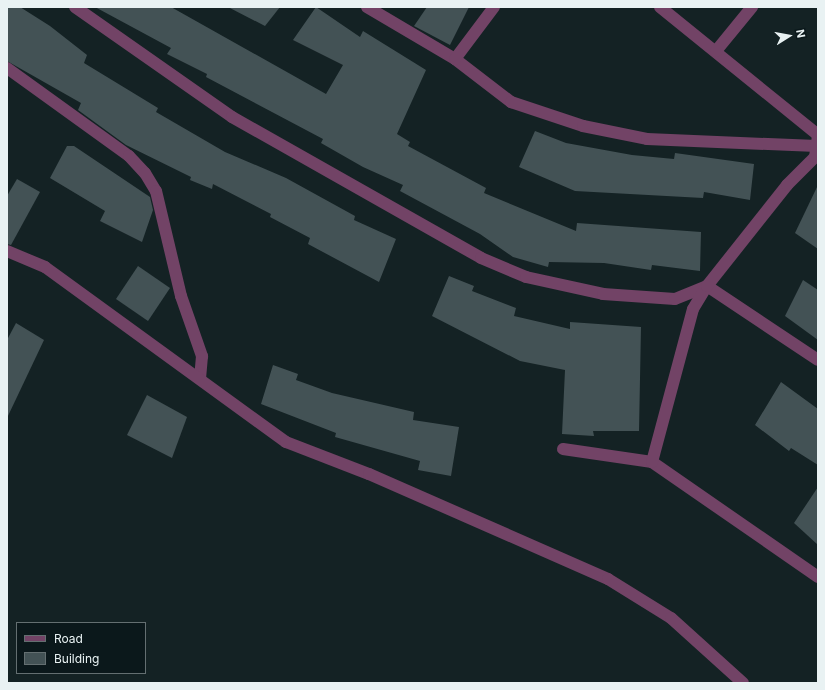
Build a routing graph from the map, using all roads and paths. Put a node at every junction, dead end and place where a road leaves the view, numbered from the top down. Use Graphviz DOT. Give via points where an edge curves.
graph roads {
  1 [pos="75,7"];
  2 [pos="367,7"];
  3 [pos="494,7"];
  4 [pos="660,7"];
  5 [pos="752,7"];
  6 [pos="716,51"];
  7 [pos="456,59"];
  8 [pos="7,68"];
  9 [pos="817,146"];
  10 [pos="7,251"];
  11 [pos="706,286"];
  12 [pos="818,360"];
  13 [pos="200,378"];
  14 [pos="563,449"];
  15 [pos="652,462"];
  16 [pos="818,577"];
  17 [pos="743,683"];
  1 -- 11 [label="street" via="232,117 481,258 526,277 604,294 675,299"];
  2 -- 7 [label="street"];
  3 -- 7 [label="street"];
  4 -- 6 [label="street"];
  5 -- 6 [label="street"];
  6 -- 9 [label="street"];
  7 -- 9 [label="street" via="511,102 583,126 647,139"];
  8 -- 13 [label="street" via="129,156 145,173 156,192 181,296 202,356"];
  9 -- 11 [label="street"];
  10 -- 13 [label="street" via="45,267"];
  11 -- 12 [label="street"];
  11 -- 15 [label="street" via="693,309"];
  13 -- 17 [label="street" via="286,442 369,474 608,579 671,618"];
  14 -- 15 [label="street"];
  15 -- 16 [label="street"];
}
